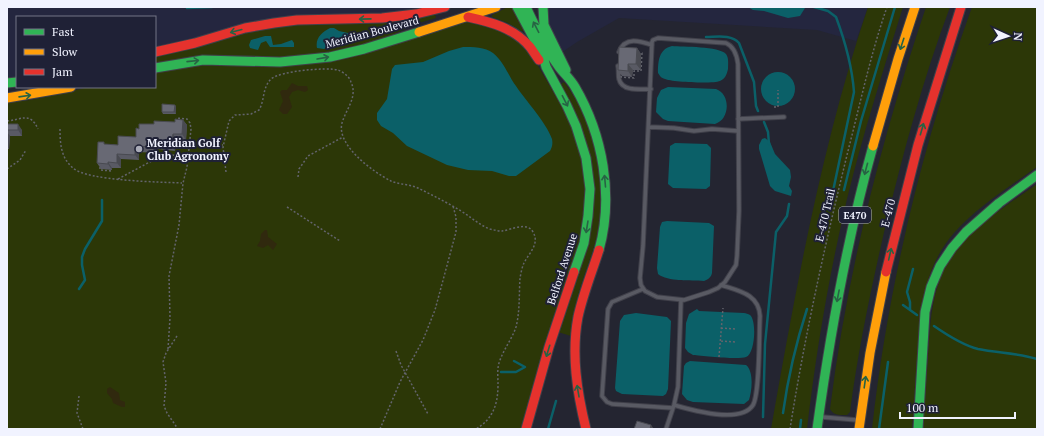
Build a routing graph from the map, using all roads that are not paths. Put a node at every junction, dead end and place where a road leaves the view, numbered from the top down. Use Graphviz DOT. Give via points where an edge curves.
graph roads {
  1 [pos="445,7"];
  2 [pos="496,7"];
  3 [pos="517,7"];
  4 [pos="526,7"];
  5 [pos="543,7"];
  6 [pos="914,7"];
  7 [pos="961,7"];
  8 [pos="466,17"];
  9 [pos="652,45"];
  10 [pos="156,52"];
  11 [pos="619,54"];
  12 [pos="618,60"];
  13 [pos="546,67"];
  14 [pos="156,68"];
  15 [pos="569,77"];
  16 [pos="66,88"];
  17 [pos="651,90"];
  18 [pos="7,98"];
  19 [pos="784,117"];
  20 [pos="738,119"];
  21 [pos="649,127"];
  22 [pos="738,131"];
  23 [pos="1037,175"];
  24 [pos="722,285"];
  25 [pos="643,289"];
  26 [pos="681,300"];
  27 [pos="674,406"];
  28 [pos="819,416"];
  29 [pos="860,425"];
  30 [pos="526,429"];
  31 [pos="586,429"];
  32 [pos="666,429"];
  33 [pos="817,429"];
  34 [pos="918,429"];
  1 -- 10 [label="main road, Meridian Boulevard, one-way" via="388,17 274,23 245,28"];
  2 -- 8 [label="main road, Meridian Boulevard"];
  3 -- 13 [label="main road, Belford Avenue" via="543,56"];
  15 -- 4 [label="main road, one-way" via="555,62"];
  5 -- 15 [label="main road" via="544,25"];
  6 -- 28 [label="main road, E470, one-way" via="884,102 862,185 838,297"];
  29 -- 7 [label="main road, E-470, one-way" via="866,372 898,219 926,117"];
  8 -- 13 [label="main road" via="494,23 513,32"];
  14 -- 8 [label="main road, Meridian Boulevard, one-way" via="209,60 280,62 319,59 351,52"];
  9 -- 11 [label="lane" via="629,41 622,46"];
  9 -- 17 [label="lane"];
  9 -- 20 [label="lane" via="653,40 658,38 729,44 738,62"];
  12 -- 17 [label="lane" via="619,78 624,86"];
  13 -- 30 [label="main road, Belford Avenue, one-way" via="569,110 582,142 588,175 589,204 584,243 547,354"];
  31 -- 15 [label="main road, one-way" via="576,384 575,336 583,296 601,241 605,186 601,153 594,127"];
  18 -- 16 [label="main road, one-way"];
  17 -- 21 [label="lane"];
  19 -- 20 [label="lane"];
  20 -- 22 [label="lane"];
  21 -- 22 [label="lane"];
  21 -- 25 [label="lane" via="644,246 640,278"];
  22 -- 24 [label="lane" via="737,256 734,269"];
  23 -- 34 [label="main road" via="969,227 948,252 937,271 925,312"];
  24 -- 26 [label="lane"];
  24 -- 27 [label="lane" via="750,295 759,308 754,403 736,415"];
  25 -- 26 [label="lane" via="653,296"];
  25 -- 27 [label="lane" via="612,302 608,309 602,396 612,404"];
  26 -- 27 [label="lane" via="678,387"];
  27 -- 32 [label="lane"];
  28 -- 29 [label="lane"];
  28 -- 33 [label="main road, E470"];
}
